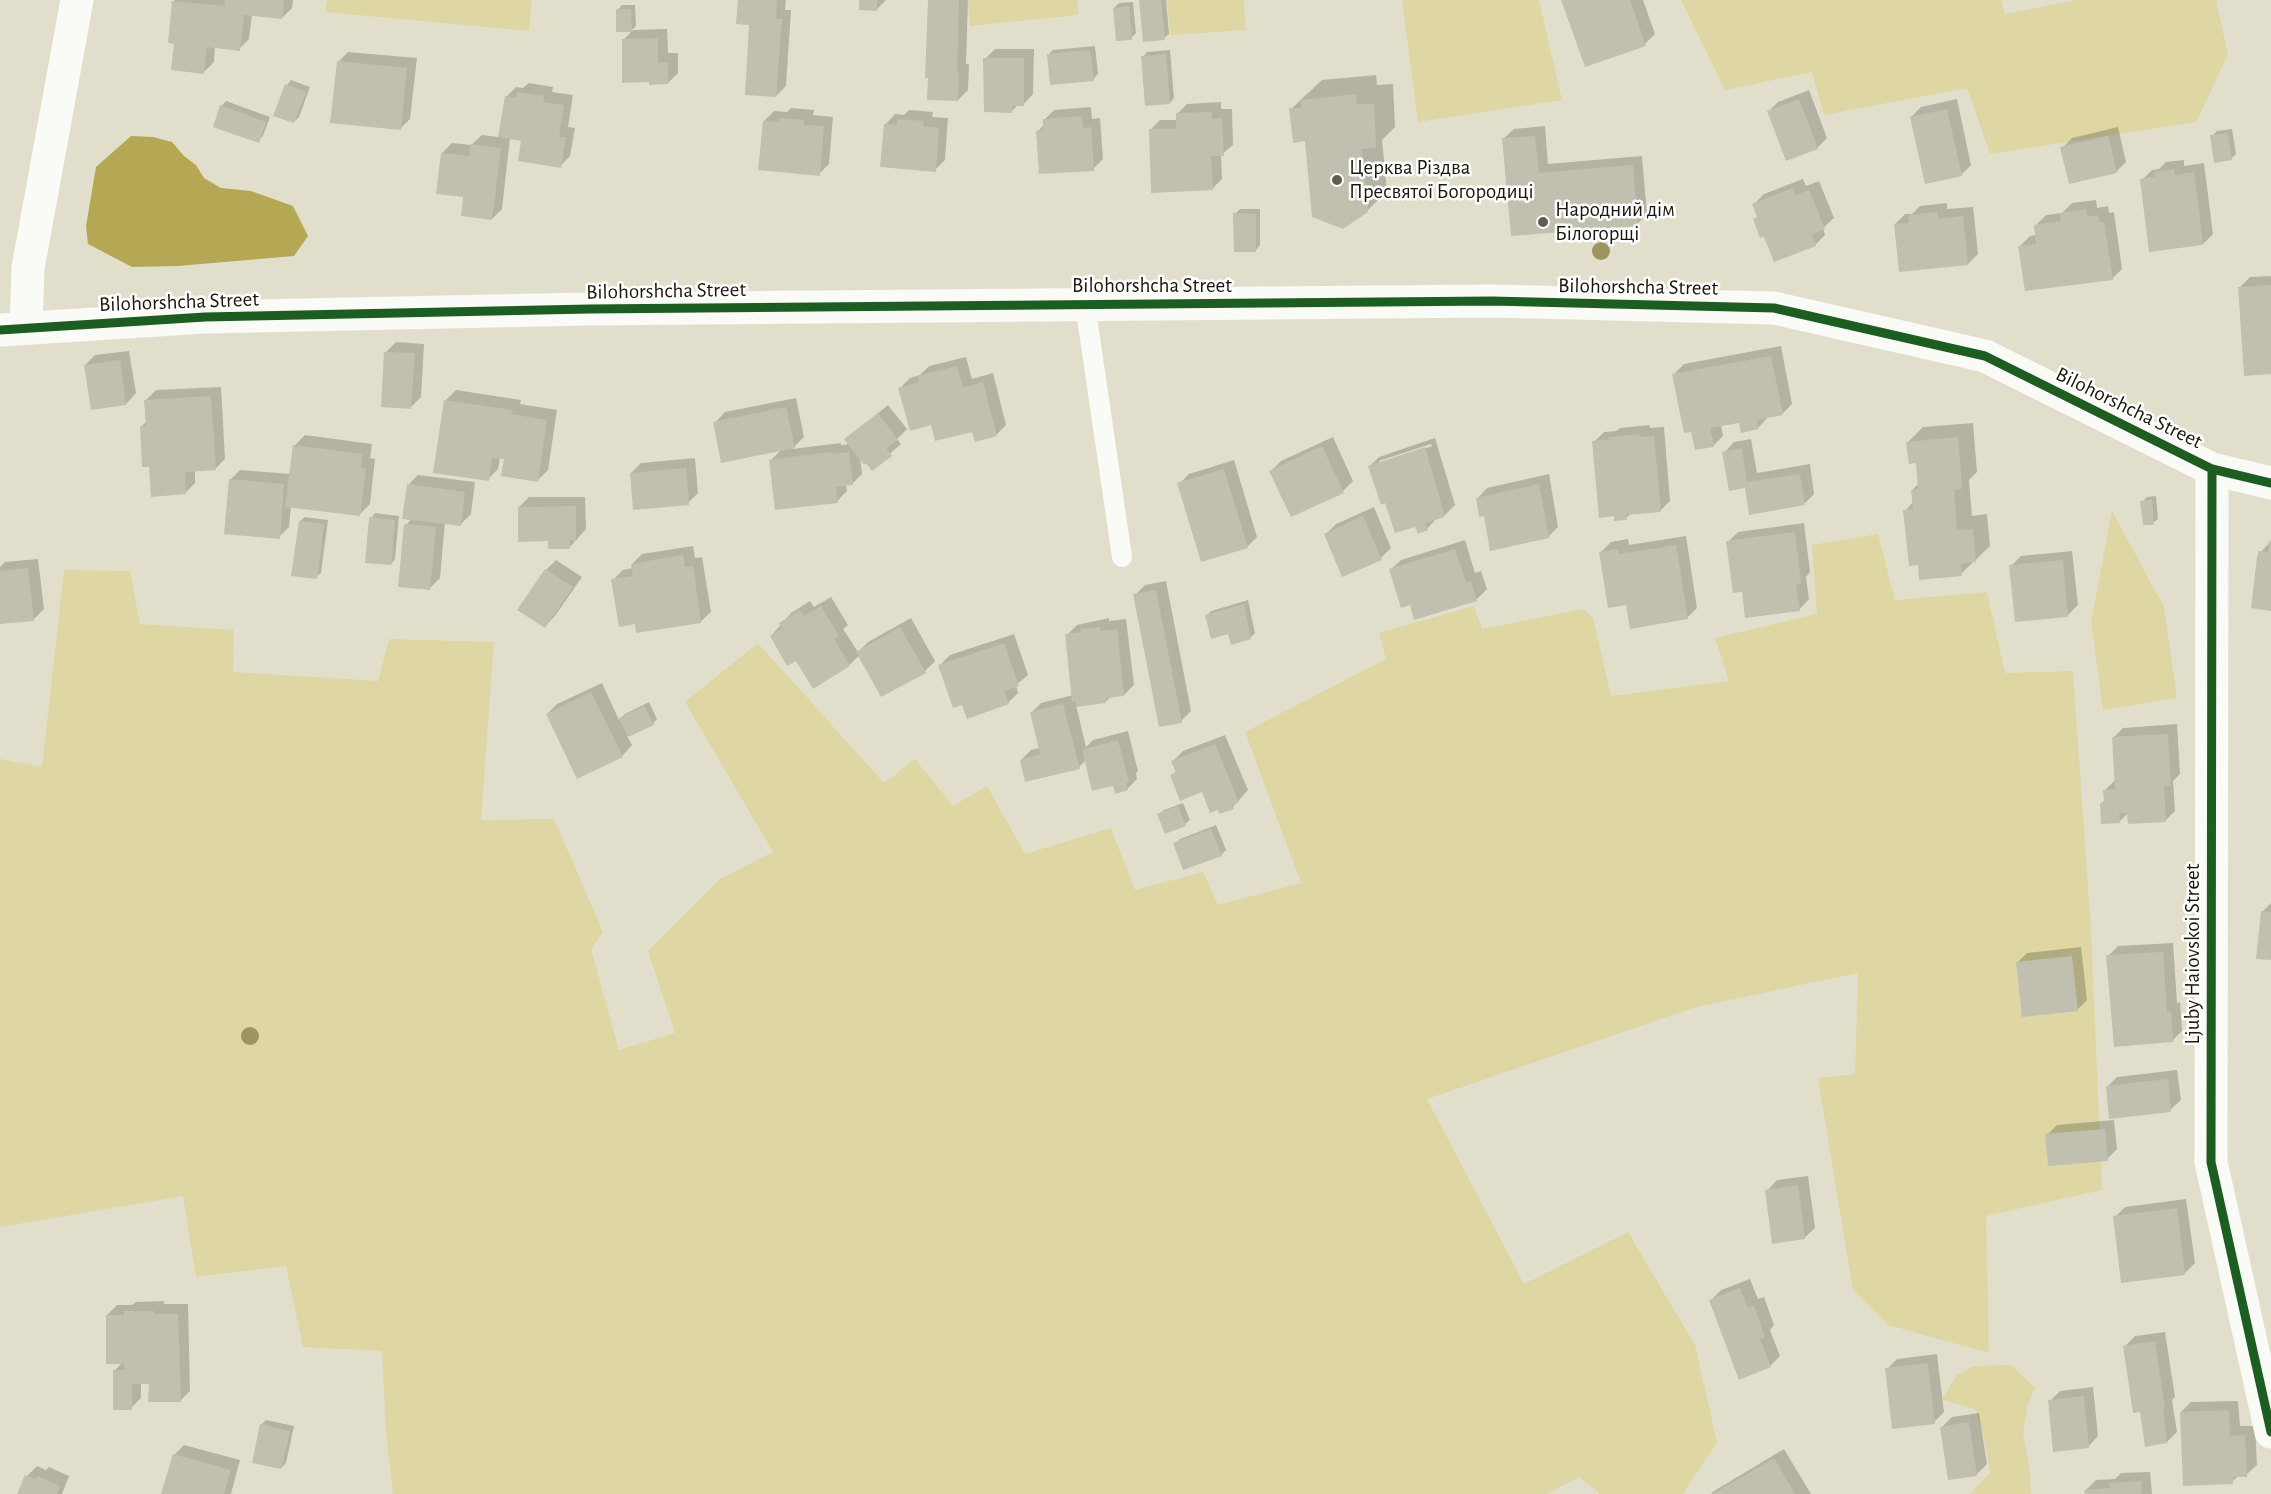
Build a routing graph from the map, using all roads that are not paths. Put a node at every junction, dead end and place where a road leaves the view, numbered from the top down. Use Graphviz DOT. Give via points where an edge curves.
graph roads {
  1 [pos="77,0"];
  2 [pos="1085,304"];
  3 [pos="13,329"];
  4 [pos="2212,469"];
  5 [pos="2271,483"];
  6 [pos="1122,557"];
  7 [pos="2271,1432"];
  1 -- 3 [label="street, Bilohorshcha Street" via="28,268"];
  2 -- 3 [label="street, Bilohorshcha Street" via="205,317"];
  2 -- 4 [label="street, Bilohorshcha Street" via="1492,301 1774,308 1985,356"];
  2 -- 6 [label="lane"];
  4 -- 5 [label="street, Bilohorshcha Street"];
  4 -- 7 [label="street, Ljuby Haiovskoi Street" via="2211,1162"];
}
